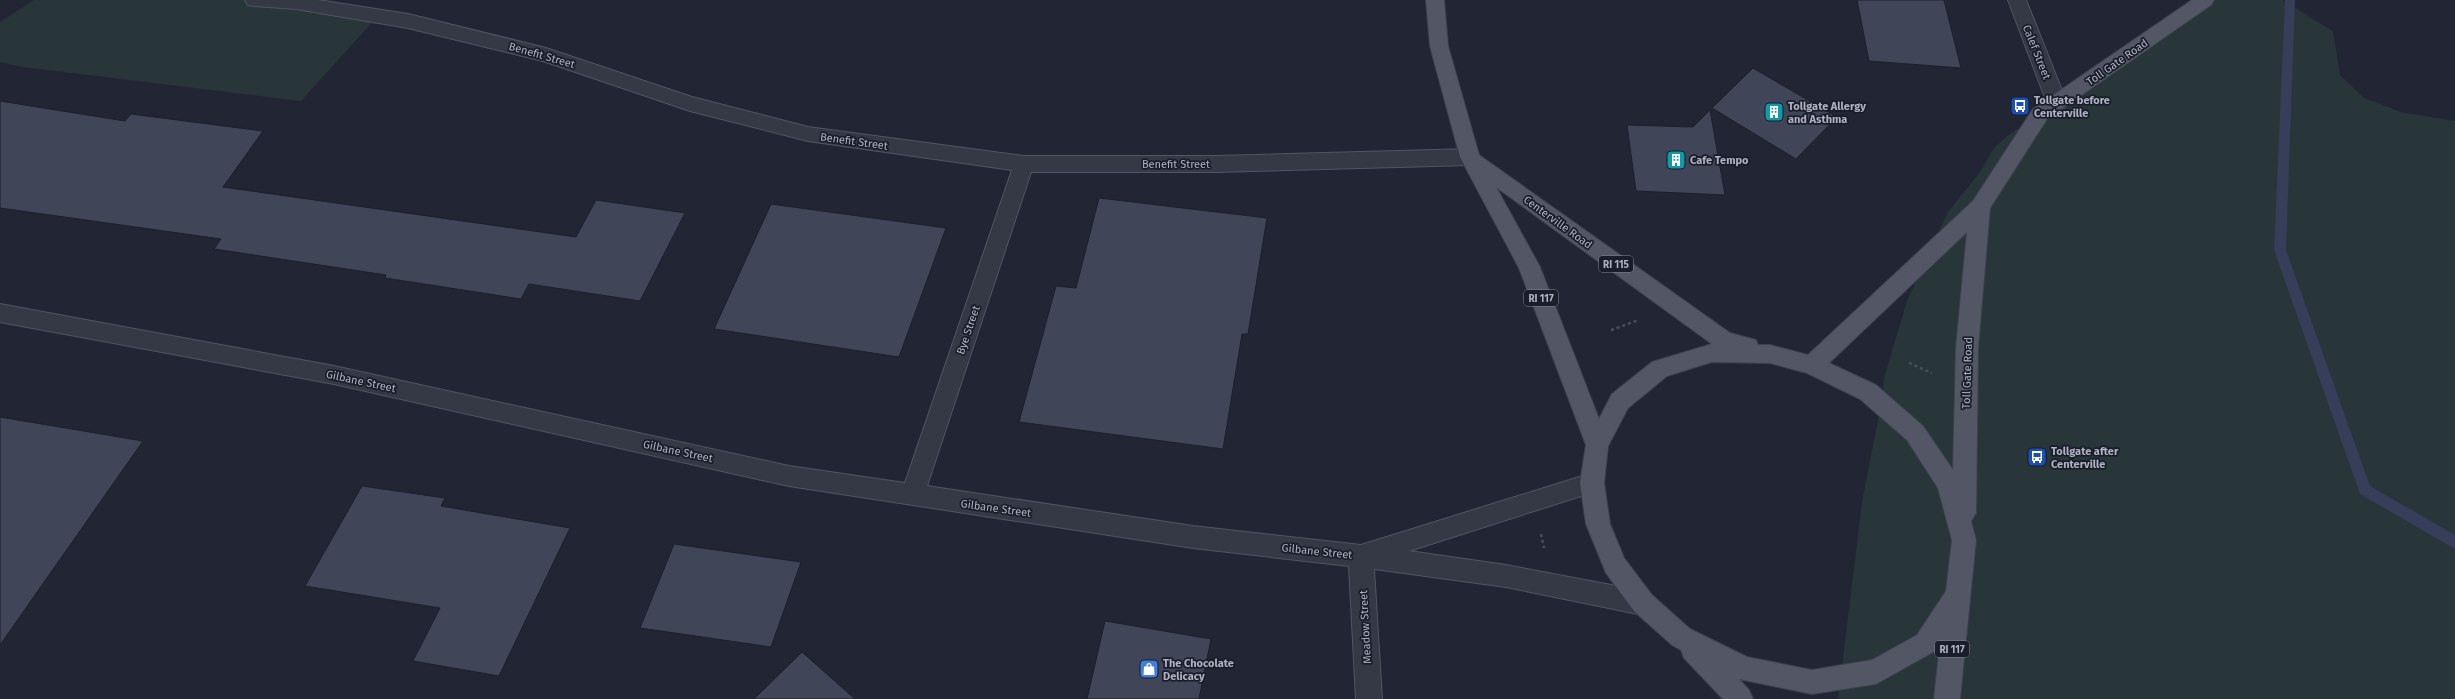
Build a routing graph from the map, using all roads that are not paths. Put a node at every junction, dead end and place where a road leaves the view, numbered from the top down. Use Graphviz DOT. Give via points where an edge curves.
graph roads {
  1 [pos="254,0"];
  2 [pos="1435,0"];
  3 [pos="2017,0"];
  4 [pos="2205,0"];
  5 [pos="2057,104"];
  6 [pos="1470,157"];
  7 [pos="1024,164"];
  8 [pos="1980,207"];
  9 [pos="0,313"];
  10 [pos="1770,354"];
  11 [pos="1812,365"];
  12 [pos="1597,446"];
  13 [pos="1592,483"];
  14 [pos="912,496"];
  15 [pos="1964,540"];
  16 [pos="1361,556"];
  17 [pos="1956,598"];
  18 [pos="1644,603"];
  19 [pos="1681,637"];
  20 [pos="1369,699"];
  21 [pos="1740,699"];
  22 [pos="1947,699"];
  1 -- 7 [label="street, Benefit Street" via="296,3 408,21 546,55 690,104 808,134"];
  2 -- 6 [label="main road, RI 117" via="1439,46"];
  3 -- 5 [label="street, Calef Street"];
  4 -- 5 [label="main road, Toll Gate Road"];
  5 -- 8 [label="main road, Toll Gate Road" via="2040,114"];
  6 -- 7 [label="street, Benefit Street" via="1215,164"];
  6 -- 10 [label="main road, Centerville Road / RI 115" via="1723,340"];
  6 -- 12 [label="main road, RI 117" via="1529,267"];
  7 -- 14 [label="street, Bye Street"];
  8 -- 11 [label="main road, Toll Gate Road"];
  8 -- 15 [label="main road, Toll Gate Road" via="1967,348"];
  9 -- 14 [label="street, Gilbane Street" via="334,375 789,476"];
  10 -- 11 [label="main road"];
  10 -- 12 [label="main road" via="1712,353 1660,369 1620,401"];
  11 -- 15 [label="main road" via="1868,392 1915,433 1949,484"];
  12 -- 13 [label="main road"];
  13 -- 16 [label="street, Gilbane Street"];
  13 -- 18 [label="main road" via="1598,524 1607,545 1616,565"];
  14 -- 16 [label="street, Gilbane Street" via="1193,537"];
  15 -- 17 [label="main road, Toll Gate Road"];
  16 -- 18 [label="street, Gilbane Street" via="1506,576"];
  16 -- 20 [label="street, Meadow Street"];
  17 -- 19 [label="main road" via="1926,643 1876,672 1812,682 1744,669"];
  17 -- 22 [label="main road, RI 117"];
  18 -- 19 [label="main road"];
  19 -- 21 [label="main road"];
}
